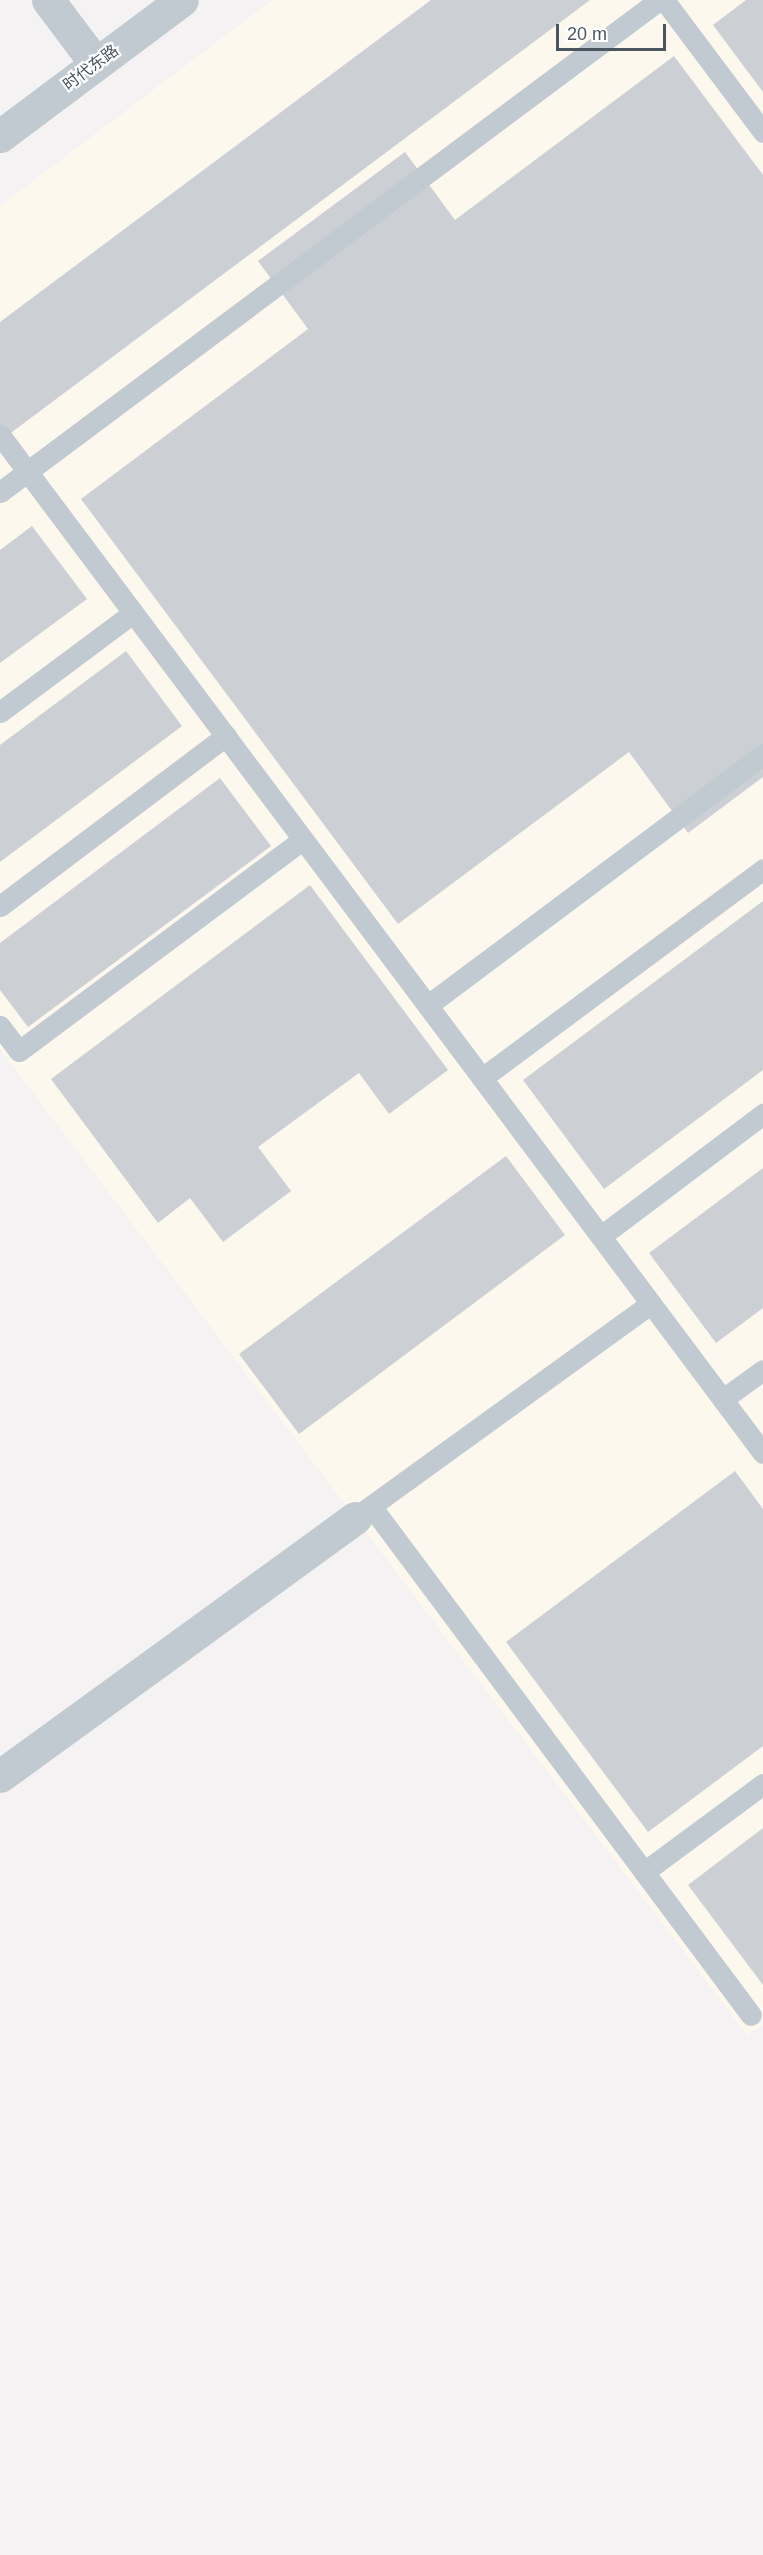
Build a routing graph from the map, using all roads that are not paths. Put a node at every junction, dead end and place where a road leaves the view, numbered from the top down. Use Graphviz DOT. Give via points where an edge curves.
graph roads {
  1 [pos="48,0"];
  2 [pos="182,0"];
  3 [pos="659,0"];
  4 [pos="664,0"];
  5 [pos="96,64"];
  6 [pos="763,132"];
  7 [pos="0,135"];
  8 [pos="0,435"];
  9 [pos="27,472"];
  10 [pos="0,492"];
  11 [pos="133,613"];
  12 [pos="0,712"];
  13 [pos="226,736"];
  14 [pos="763,754"];
  15 [pos="303,839"];
  16 [pos="763,869"];
  17 [pos="0,906"];
  18 [pos="428,1005"];
  19 [pos="0,1026"];
  20 [pos="482,1078"];
  21 [pos="763,1114"];
  22 [pos="601,1236"];
  23 [pos="651,1303"];
  24 [pos="763,1370"];
  25 [pos="723,1399"];
  26 [pos="763,1452"];
  27 [pos="363,1512"];
  28 [pos="0,1776"];
  29 [pos="763,1784"];
  30 [pos="645,1872"];
  31 [pos="751,2015"];
  1 -- 5 [label="street"];
  2 -- 5 [label="street, 时代东路"];
  3 -- 9 [label="lane"];
  4 -- 6 [label="lane"];
  5 -- 7 [label="street, 时代东路"];
  8 -- 9 [label="lane"];
  9 -- 10 [label="lane"];
  9 -- 11 [label="lane"];
  11 -- 12 [label="lane"];
  11 -- 13 [label="lane"];
  13 -- 15 [label="lane"];
  13 -- 17 [label="lane"];
  14 -- 18 [label="lane"];
  15 -- 18 [label="lane"];
  15 -- 19 [label="lane" via="19,1052"];
  16 -- 20 [label="lane"];
  18 -- 20 [label="lane"];
  20 -- 22 [label="lane"];
  21 -- 22 [label="lane"];
  22 -- 23 [label="lane"];
  23 -- 25 [label="lane"];
  23 -- 27 [label="lane"];
  24 -- 25 [label="lane"];
  25 -- 26 [label="lane"];
  27 -- 28 [label="street"];
  27 -- 30 [label="lane"];
  29 -- 30 [label="lane"];
  30 -- 31 [label="lane"];
}
